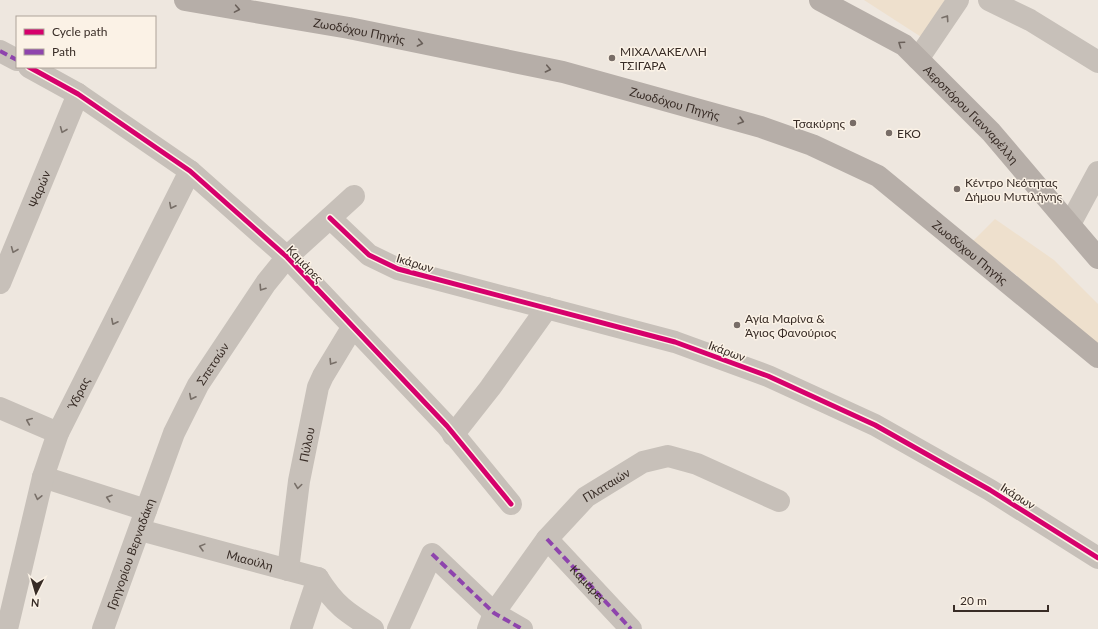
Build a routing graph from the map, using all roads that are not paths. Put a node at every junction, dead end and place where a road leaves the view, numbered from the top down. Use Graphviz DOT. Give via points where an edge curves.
graph roads {
  1 [pos="185,0"];
  2 [pos="822,0"];
  3 [pos="958,0"];
  4 [pos="989,0"];
  5 [pos="0,51"];
  6 [pos="16,59"];
  7 [pos="918,59"];
  8 [pos="1098,62"];
  9 [pos="31,68"];
  10 [pos="78,94"];
  11 [pos="190,171"];
  12 [pos="1098,172"];
  13 [pos="354,196"];
  14 [pos="330,218"];
  15 [pos="1070,224"];
  16 [pos="287,258"];
  17 [pos="1098,258"];
  18 [pos="0,283"];
  19 [pos="547,308"];
  20 [pos="352,328"];
  21 [pos="1098,357"];
  22 [pos="0,408"];
  23 [pos="58,434"];
  24 [pos="453,435"];
  25 [pos="43,477"];
  26 [pos="157,479"];
  27 [pos="779,501"];
  28 [pos="511,504"];
  29 [pos="143,520"];
  30 [pos="547,539"];
  31 [pos="1098,558"];
  32 [pos="288,570"];
  33 [pos="318,578"];
  34 [pos="491,621"];
  35 [pos="7,629"];
  36 [pos="103,629"];
  37 [pos="301,629"];
  38 [pos="373,629"];
  39 [pos="398,629"];
  40 [pos="522,629"];
  41 [pos="631,629"];
  1 -- 21 [label="main road, Ζωοδόχου Πηγής, one-way" via="349,28 563,72 761,127 812,145 878,176"];
  7 -- 2 [label="main road, Αεροπόρου Γιανναρέλλη, one-way" via="904,45"];
  7 -- 3 [label="street, one-way"];
  4 -- 8 [label="street" via="1030,20"];
  5 -- 6 [label="street"];
  7 -- 15 [label="main road, Αεροπόρου Γιανναρέλλη" via="991,132"];
  9 -- 10 [label="street, Καμάρες"];
  10 -- 11 [label="street, Καμάρες"];
  10 -- 18 [label="street, Ψαρών, one-way"];
  11 -- 16 [label="street, Καμάρες"];
  11 -- 23 [label="street, Ύδρας, one-way"];
  12 -- 15 [label="street"];
  13 -- 14 [label="street, Σπετσών"];
  14 -- 16 [label="street, Σπετσών"];
  14 -- 19 [label="street, Ικάρων" via="370,255 398,269"];
  15 -- 17 [label="main road, Αεροπόρου Γιανναρέλλη"];
  16 -- 20 [label="street, Καμάρες"];
  16 -- 26 [label="street, Σπετσών, one-way" via="266,283 198,385 174,432"];
  19 -- 24 [label="street"];
  19 -- 31 [label="street, Ικάρων" via="675,342 768,376 875,425 990,490"];
  20 -- 24 [label="street, Καμάρες"];
  20 -- 32 [label="street, Πύλου, one-way" via="318,387 299,481"];
  23 -- 22 [label="street, one-way"];
  23 -- 25 [label="street, Ύδρας"];
  24 -- 28 [label="street, Καμάρες"];
  29 -- 25 [label="street, Μιαούλη, one-way"];
  25 -- 35 [label="street, Ύδρας, one-way"];
  26 -- 29 [label="street, Γρηγορίου Βερναδάκη"];
  27 -- 30 [label="street, Πλαταιών" via="698,464 668,456 643,462 586,498"];
  32 -- 29 [label="street, Μιαούλη, one-way"];
  29 -- 36 [label="street, Γρηγορίου Βερναδάκη"];
  30 -- 34 [label="street, Πλαταιών"];
  30 -- 41 [label="street, Καμάρες"];
  32 -- 33 [label="street, Μιαούλη"];
  33 -- 37 [label="street"];
  33 -- 38 [label="street" via="333,600 346,612"];
  34 -- 39 [label="street" via="432,554"];
  34 -- 40 [label="street"];
}
